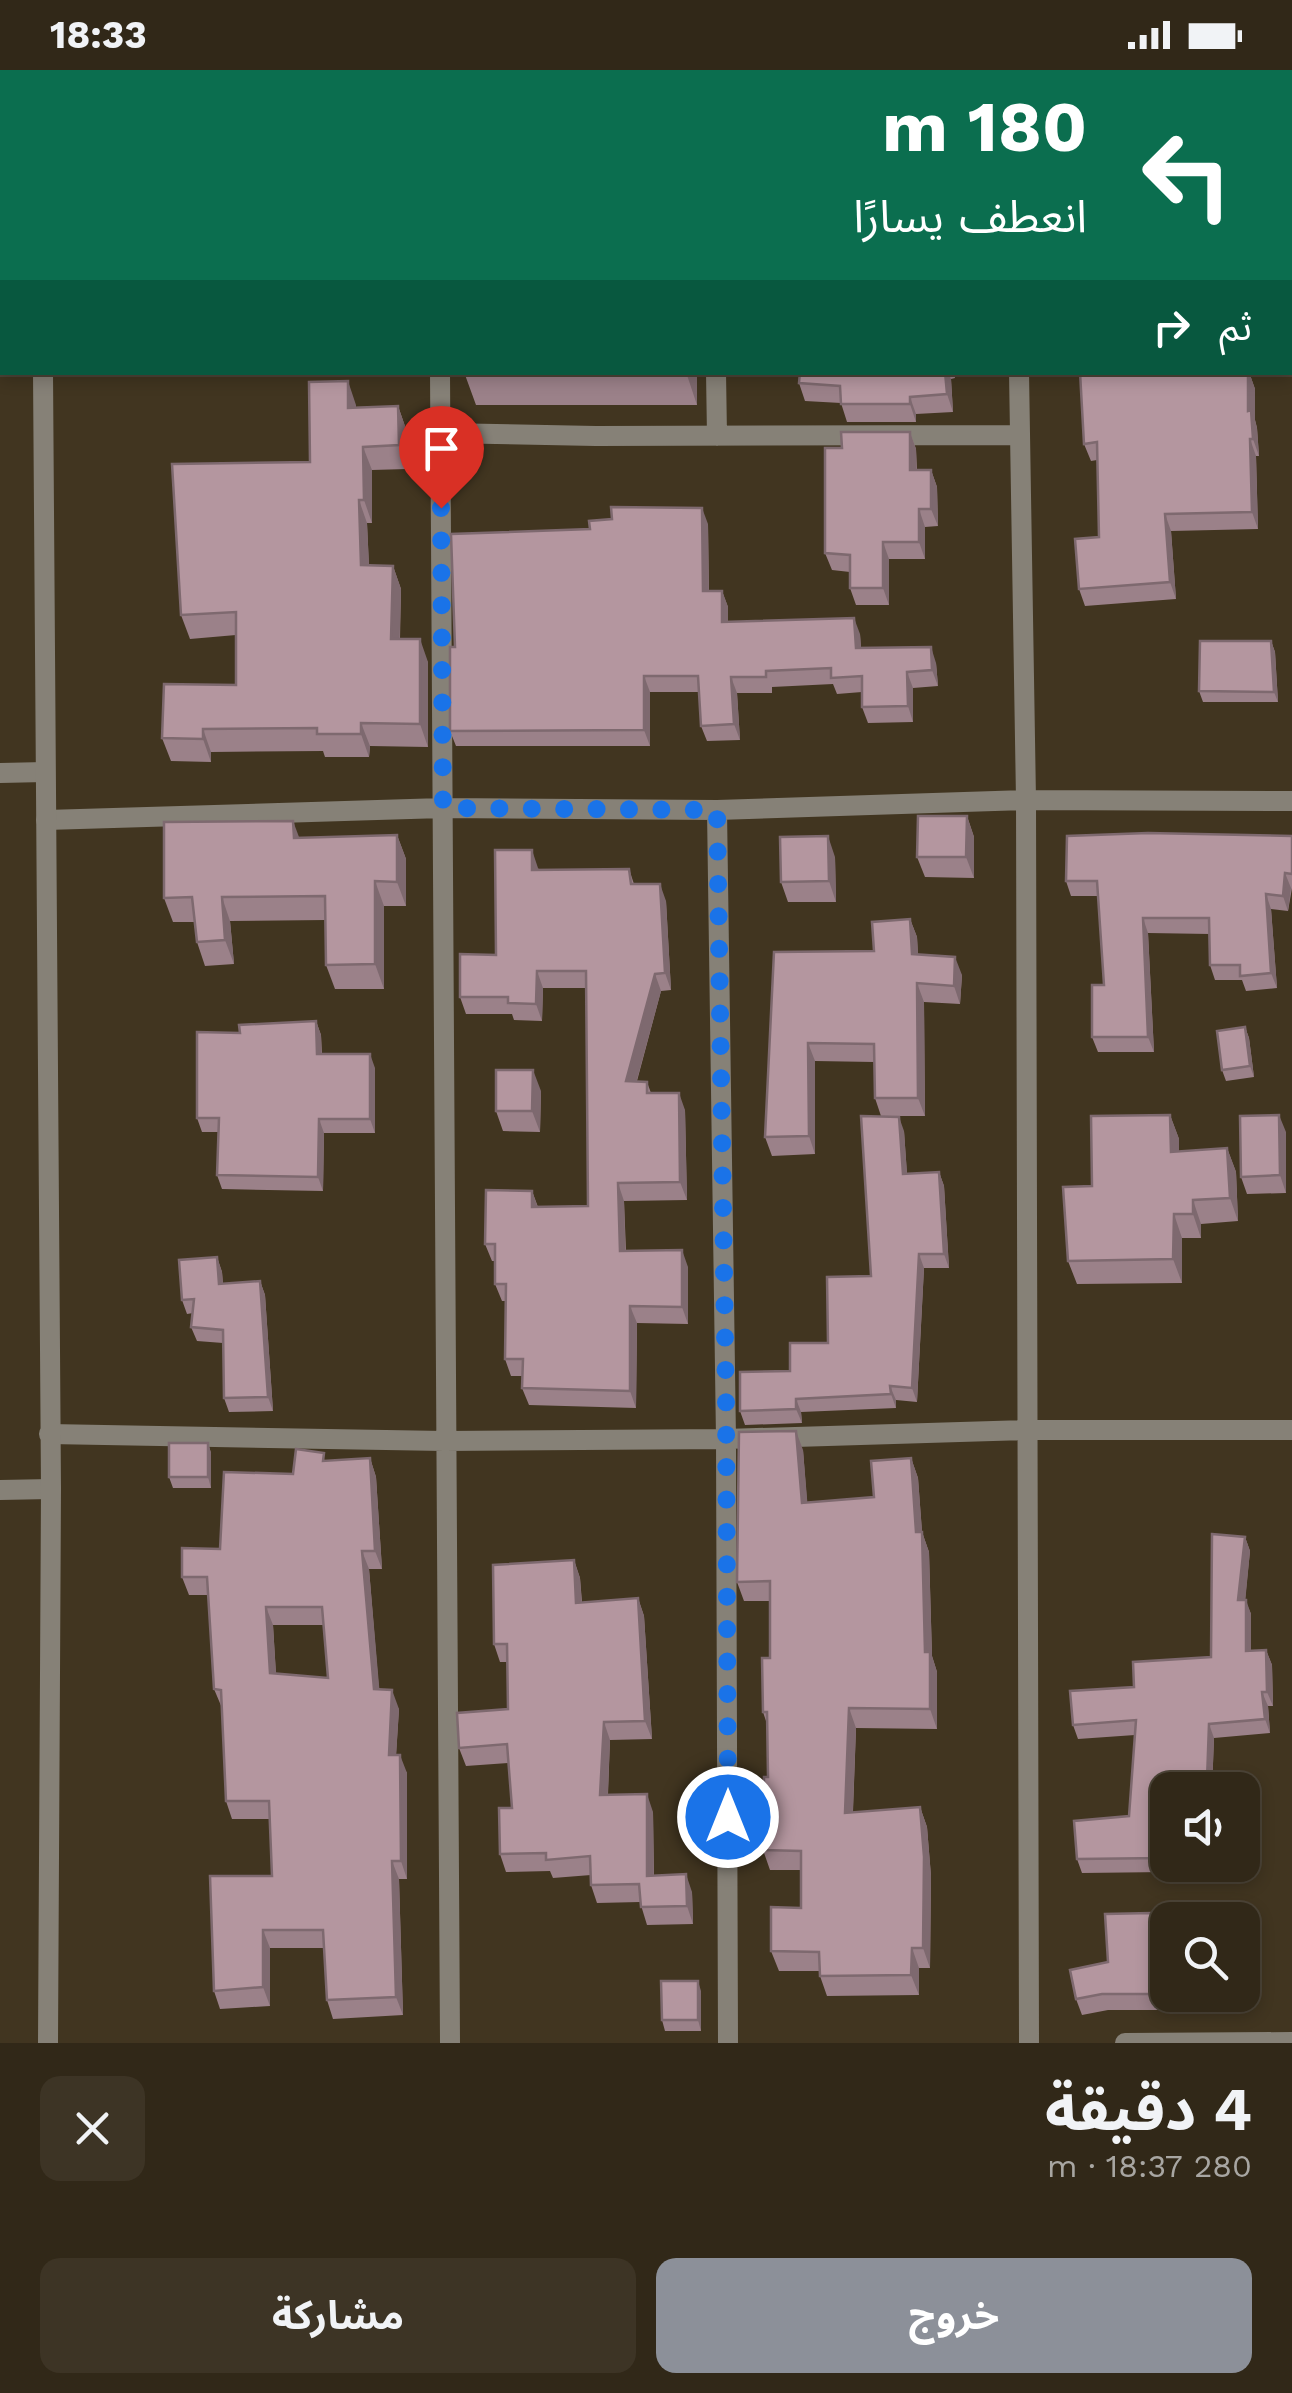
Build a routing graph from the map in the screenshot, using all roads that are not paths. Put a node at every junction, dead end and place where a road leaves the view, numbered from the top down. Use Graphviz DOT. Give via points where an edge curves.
graph roads {
  1 [pos="43,375"];
  2 [pos="440,375"];
  3 [pos="716,375"];
  4 [pos="1020,375"];
  5 [pos="441,433"];
  6 [pos="1020,435"];
  7 [pos="718,436"];
  8 [pos="44,772"];
  9 [pos="0,773"];
  10 [pos="1026,800"];
  11 [pos="1292,801"];
  12 [pos="443,808"];
  13 [pos="717,810"];
  14 [pos="46,820"];
  15 [pos="1027,1430"];
  16 [pos="1292,1430"];
  17 [pos="49,1434"];
  18 [pos="726,1440"];
  19 [pos="444,1441"];
  20 [pos="51,1488"];
  21 [pos="0,1490"];
  22 [pos="1292,2042"];
  23 [pos="48,2043"];
  24 [pos="450,2043"];
  25 [pos="728,2043"];
  26 [pos="1028,2043"];
  27 [pos="1126,2043"];
  1 -- 8 [label="street"];
  2 -- 5 [label="street"];
  3 -- 7 [label="street"];
  4 -- 6 [label="street"];
  5 -- 7 [label="street"];
  5 -- 12 [label="street"];
  6 -- 7 [label="street"];
  6 -- 10 [label="street"];
  8 -- 9 [label="street"];
  8 -- 14 [label="street"];
  10 -- 11 [label="street"];
  10 -- 13 [label="street"];
  10 -- 15 [label="street"];
  12 -- 13 [label="street"];
  12 -- 14 [label="street"];
  12 -- 19 [label="street"];
  13 -- 18 [label="street"];
  14 -- 17 [label="street"];
  15 -- 16 [label="street"];
  15 -- 18 [label="street"];
  15 -- 26 [label="street"];
  17 -- 19 [label="street"];
  17 -- 20 [label="street"];
  18 -- 19 [label="street"];
  18 -- 25 [label="street"];
  19 -- 24 [label="street"];
  20 -- 21 [label="street"];
  20 -- 23 [label="street"];
  22 -- 27 [label="street"];
}
